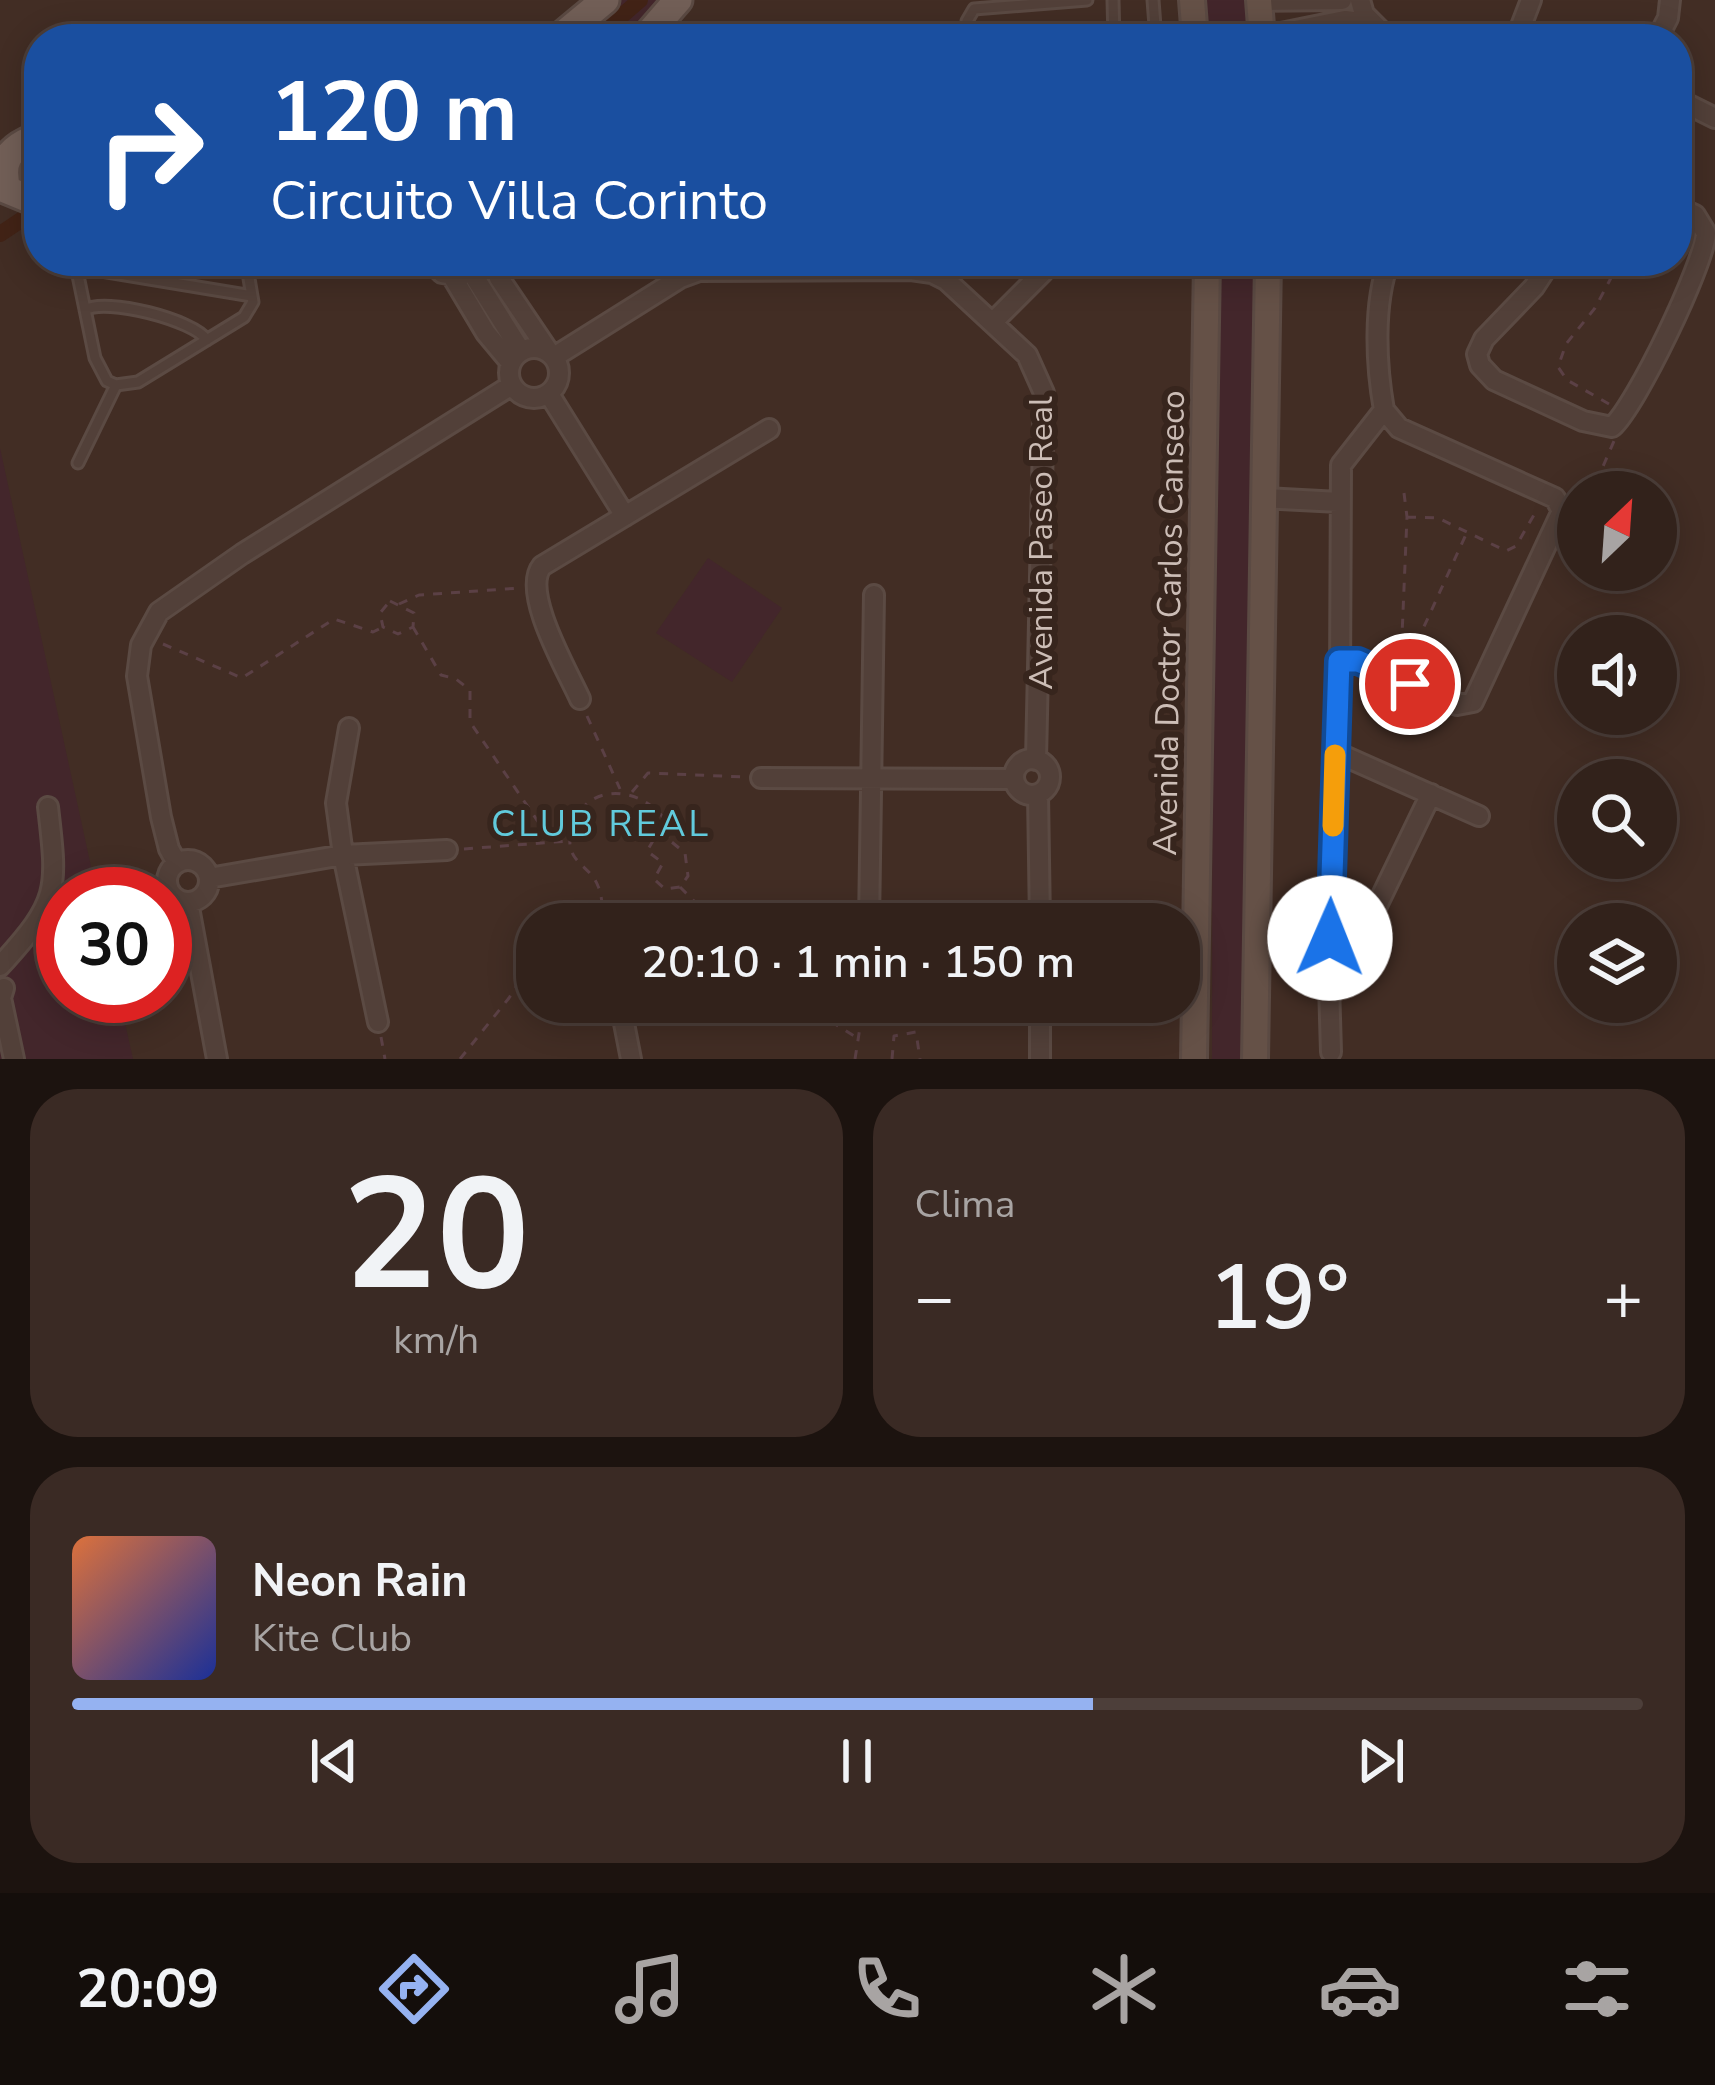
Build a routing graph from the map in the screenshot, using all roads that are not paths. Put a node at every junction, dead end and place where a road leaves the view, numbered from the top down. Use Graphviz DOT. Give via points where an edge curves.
graph roads {
  1 [pos="605,0"];
  2 [pos="678,0"];
  3 [pos="1087,0"];
  4 [pos="1259,0"];
  5 [pos="1342,0"];
  6 [pos="1360,0"];
  7 [pos="576,24"];
  8 [pos="657,24"];
  9 [pos="967,24"];
  10 [pos="1326,24"];
  11 [pos="1373,24"];
  12 [pos="24,144"];
  13 [pos="3,188"];
  14 [pos="1692,214"];
  15 [pos="78,276"];
  16 [pos="142,276"];
  17 [pos="249,276"];
  18 [pos="452,276"];
  19 [pos="487,276"];
  20 [pos="497,276"];
  21 [pos="689,276"];
  22 [pos="936,276"];
  23 [pos="1039,276"];
  24 [pos="1207,276"];
  25 [pos="1268,276"];
  26 [pos="1385,276"];
  27 [pos="1541,276"];
  28 [pos="252,296"];
  29 [pos="85,310"];
  30 [pos="994,321"];
  31 [pos="207,340"];
  32 [pos="551,354"];
  33 [pos="516,357"];
  34 [pos="116,385"];
  35 [pos="512,386"];
  36 [pos="549,394"];
  37 [pos="1384,410"];
  38 [pos="769,429"];
  39 [pos="78,463"];
  40 [pos="1262,498"];
  41 [pos="1339,502"];
  42 [pos="625,516"];
  43 [pos="874,595"];
  44 [pos="1339,661"];
  45 [pos="580,699"];
  46 [pos="349,728"];
  47 [pos="1335,752"];
  48 [pos="1036,760"];
  49 [pos="761,778"];
  50 [pos="1014,779"];
  51 [pos="873,781"];
  52 [pos="1038,794"];
  53 [pos="1431,794"];
  54 [pos="48,807"];
  55 [pos="1480,815"];
  56 [pos="447,850"];
  57 [pos="343,855"];
  58 [pos="177,863"];
  59 [pos="174,867"];
  60 [pos="209,878"];
  61 [pos="192,900"];
  62 [pos="870,903"];
  63 [pos="1040,903"];
  64 [pos="192,924"];
  65 [pos="1329,984"];
  66 [pos="2,991"];
  67 [pos="378,1022"];
  68 [pos="624,1023"];
  69 [pos="1040,1023"];
  70 [pos="1331,1052"];
  71 [pos="14,1059"];
  72 [pos="217,1059"];
  73 [pos="631,1059"];
  74 [pos="1040,1059"];
  75 [pos="1194,1059"];
  76 [pos="1256,1059"];
  1 -- 7 [label="main road"];
  2 -- 8 [label="main road"];
  3 -- 9 [label="lane" via="974,9"];
  4 -- 5 [label="street"];
  6 -- 11 [label="street"];
  10 -- 11 [label="street"];
  12 -- 13 [label="main road" via="8,155"];
  14 -- 27 [label="street" via="1706,233 1700,263 1617,424 1583,421 1494,380 1480,364 1484,339"];
  15 -- 29 [label="lane"];
  16 -- 28 [label="lane"];
  17 -- 28 [label="lane"];
  18 -- 33 [label="street" via="486,333"];
  19 -- 33 [label="street"];
  20 -- 32 [label="street"];
  21 -- 32 [label="street, Avenida Paseo Real"];
  22 -- 30 [label="street, Avenida Paseo Real"];
  23 -- 30 [label="street"];
  24 -- 75 [label="main road, Avenida Doctor Carlos Canseco"];
  25 -- 40 [label="main road"];
  26 -- 37 [label="street"];
  28 -- 31 [label="lane" via="251,310"];
  29 -- 31 [label="lane" via="104,303 193,325"];
  29 -- 34 [label="lane" via="95,358"];
  30 -- 48 [label="street, Avenida Paseo Real" via="1027,355 1044,393"];
  31 -- 34 [label="lane" via="138,382"];
  32 -- 33 [label="street" via="535,347"];
  32 -- 36 [label="street" via="560,373"];
  33 -- 35 [label="street"];
  34 -- 39 [label="lane"];
  35 -- 36 [label="street" via="524,397"];
  35 -- 58 [label="street" via="159,612 137,676"];
  36 -- 42 [label="street"];
  37 -- 41 [label="street" via="1341,465"];
  37 -- 44 [label="street" via="1399,428 1560,503 1561,519 1473,702 1457,705 1358,661"];
  38 -- 42 [label="street"];
  40 -- 41 [label="street"];
  40 -- 76 [label="main road"];
  41 -- 44 [label="street"];
  42 -- 45 [label="street" via="535,575"];
  43 -- 51 [label="street"];
  44 -- 47 [label="street"];
  46 -- 57 [label="street" via="336,803"];
  47 -- 53 [label="street"];
  47 -- 65 [label="street"];
  48 -- 50 [label="street" via="1018,766"];
  48 -- 52 [label="street" via="1050,773"];
  49 -- 51 [label="street"];
  50 -- 51 [label="street"];
  50 -- 52 [label="street" via="1025,794"];
  51 -- 62 [label="street"];
  52 -- 63 [label="street"];
  53 -- 55 [label="street"];
  53 -- 65 [label="street" via="1358,947"];
  54 -- 66 [label="street" via="56,876 36,924 0,966"];
  56 -- 57 [label="street"];
  57 -- 60 [label="street"];
  57 -- 67 [label="street"];
  58 -- 59 [label="street"];
  58 -- 60 [label="street" via="192,860"];
  60 -- 61 [label="street" via="204,895"];
  64 -- 72 [label="street"];
  65 -- 70 [label="street"];
  66 -- 71 [label="street"];
  68 -- 73 [label="street"];
  69 -- 74 [label="street"];
}
